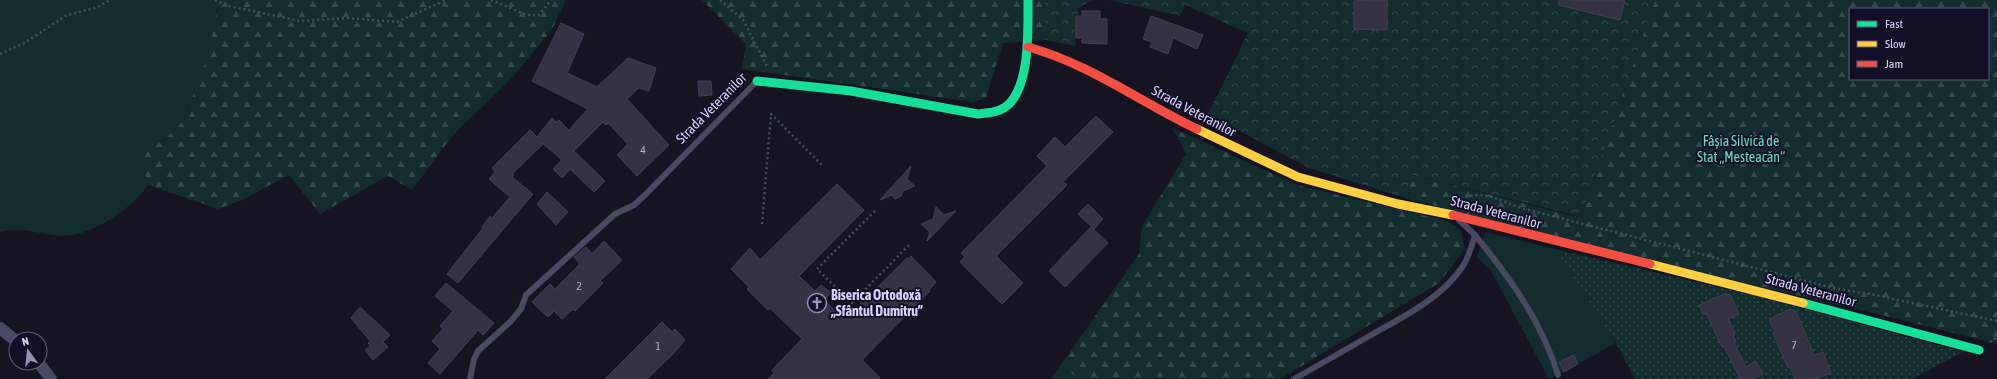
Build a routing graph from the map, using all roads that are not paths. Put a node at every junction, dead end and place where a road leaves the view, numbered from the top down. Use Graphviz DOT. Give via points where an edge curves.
graph roads {
  1 [pos="1028,0"];
  2 [pos="1028,47"];
  3 [pos="757,81"];
  4 [pos="1454,215"];
  5 [pos="1475,235"];
  6 [pos="0,328"];
  7 [pos="8,334"];
  8 [pos="1979,350"];
  9 [pos="1558,375"];
  10 [pos="470,379"];
  11 [pos="1294,379"];
  1 -- 2 [label="street, Strada Veteranilor"];
  2 -- 3 [label="street, Strada Veteranilor" via="1016,91 1010,102 991,113 978,114 851,91"];
  2 -- 4 [label="street, Strada Veteranilor" via="1054,54 1084,67 1190,126 1298,177 1398,204"];
  3 -- 10 [label="lane, Strada Veteranilor" via="646,194 634,205 615,214 526,295 521,309 510,322 478,351"];
  4 -- 5 [label="lane"];
  4 -- 8 [label="street, Strada Veteranilor" via="1814,305"];
  5 -- 9 [label="lane" via="1512,283 1533,317 1551,353"];
  5 -- 11 [label="lane" via="1462,266 1443,289 1385,328"];
  6 -- 7 [label="street"];
}
